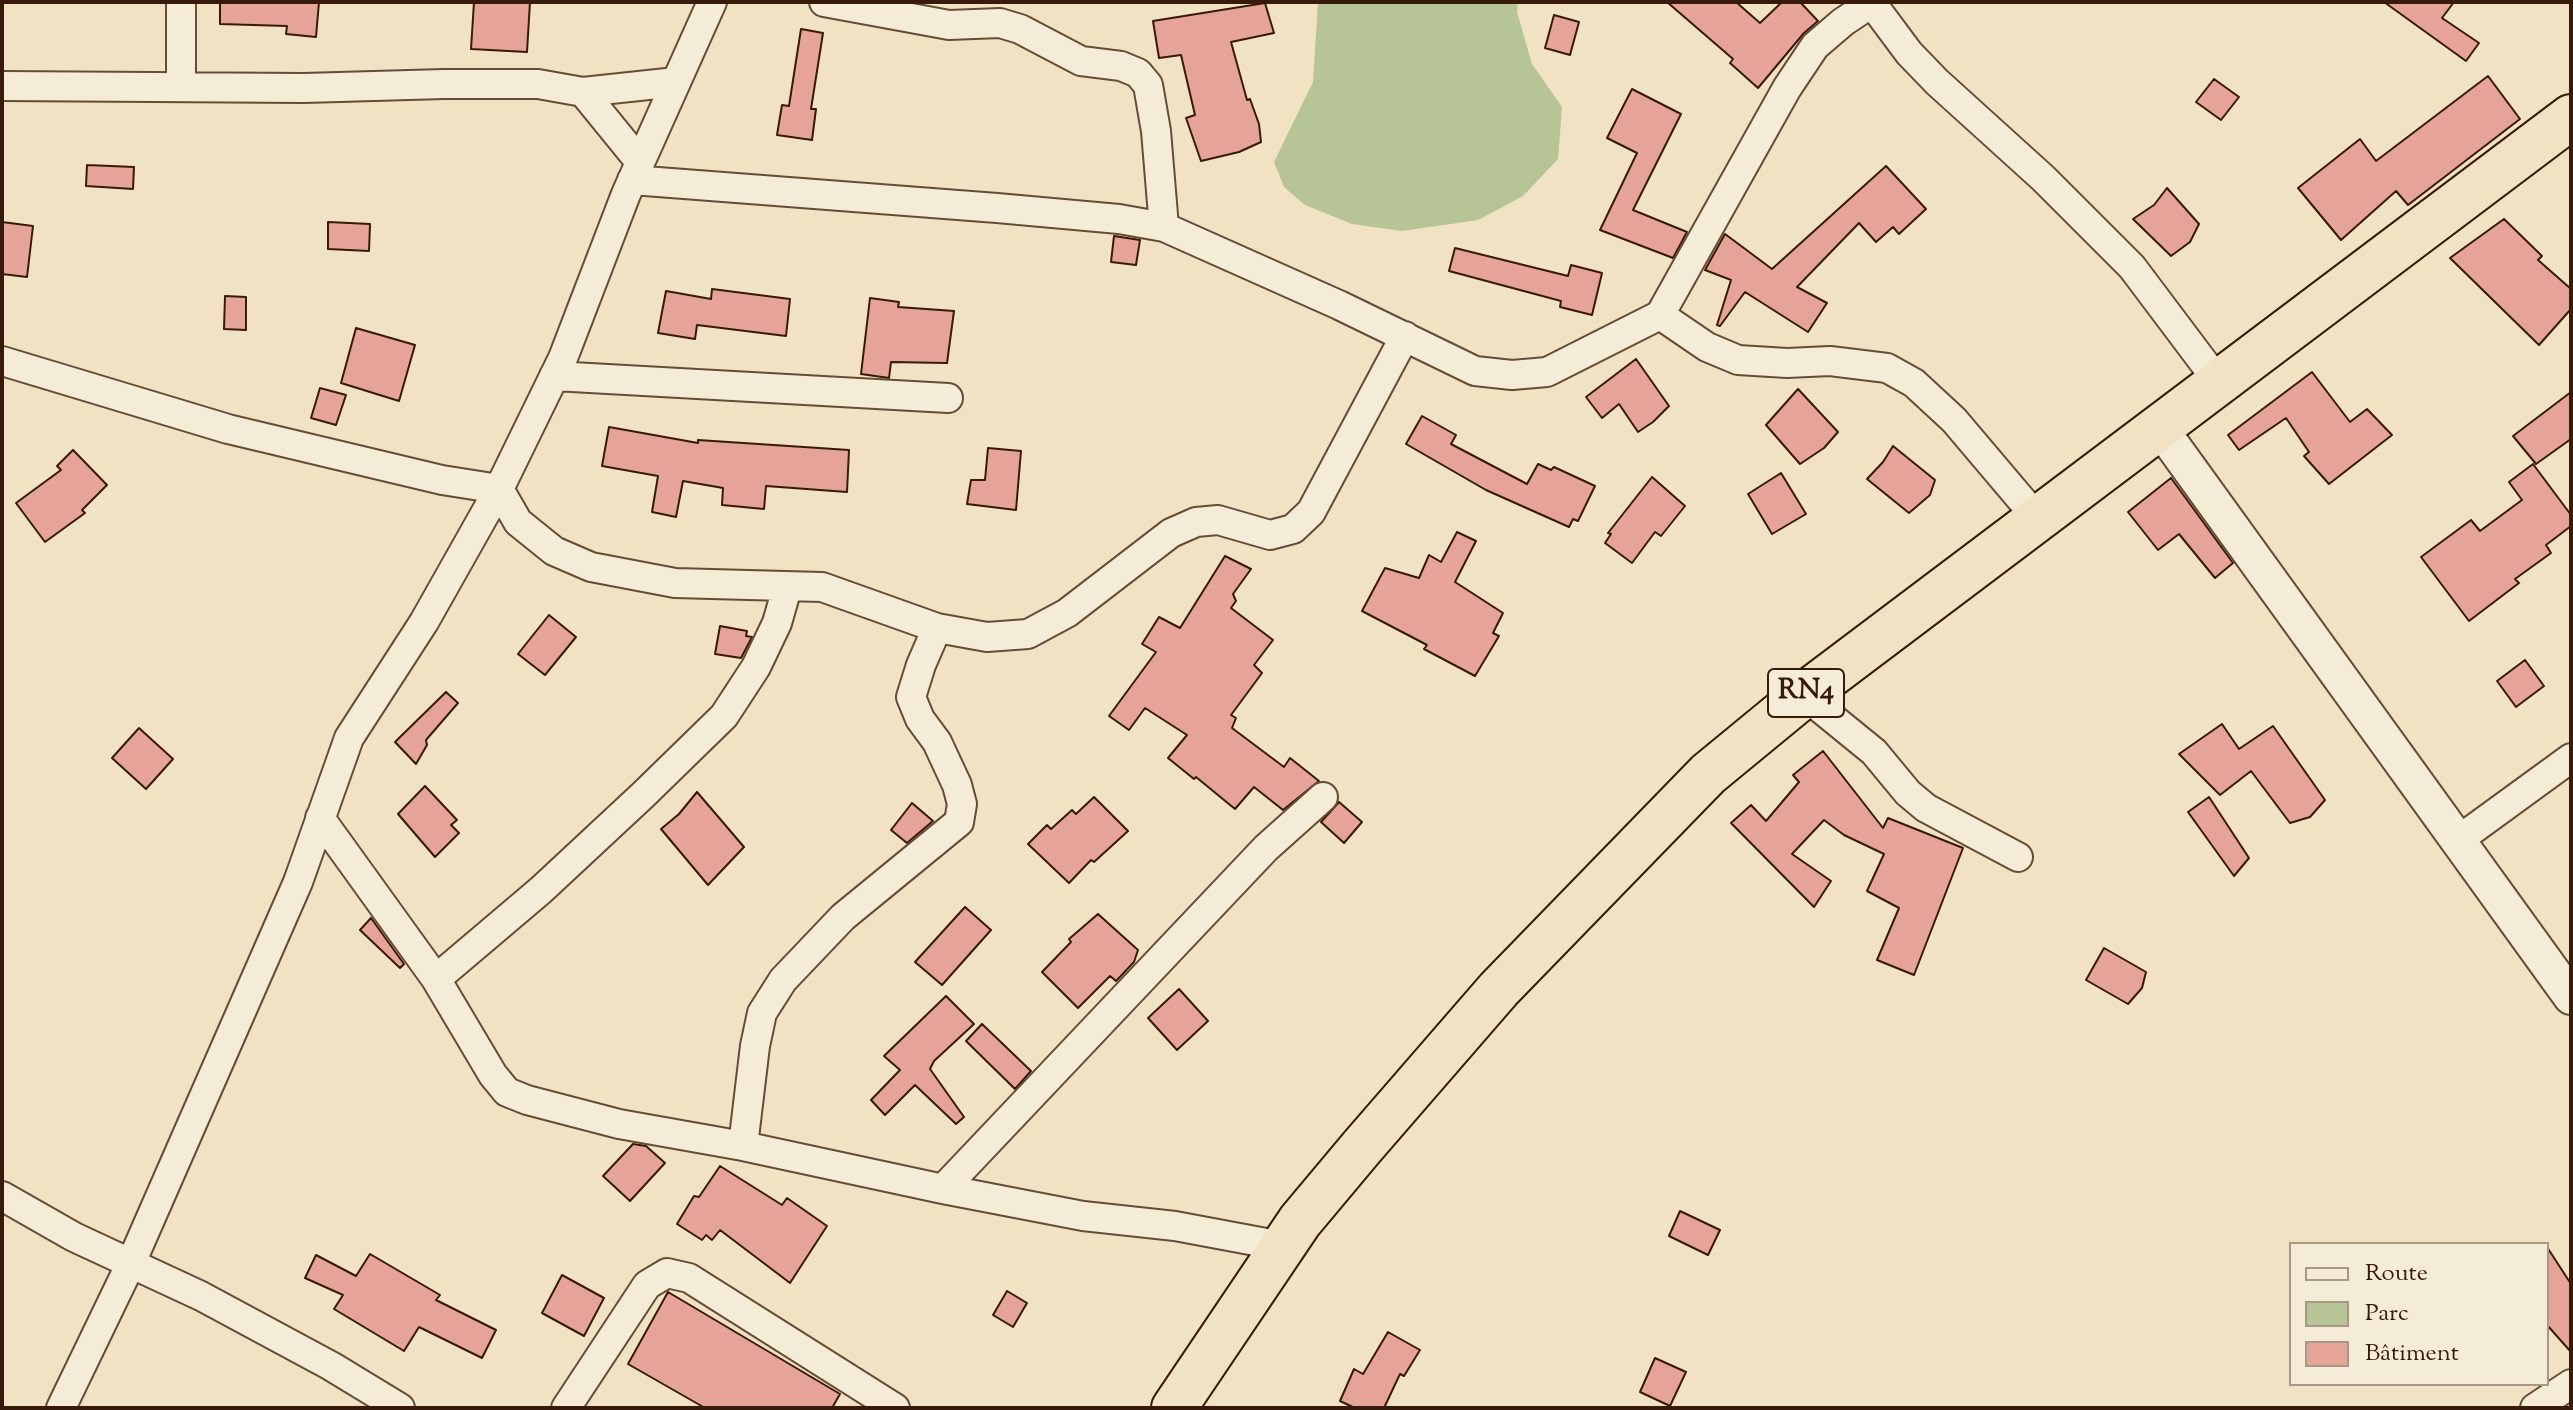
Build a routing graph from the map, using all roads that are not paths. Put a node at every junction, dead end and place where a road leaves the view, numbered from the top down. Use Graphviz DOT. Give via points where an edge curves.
graph roads {
  1 [pos="181,2"];
  2 [pos="712,2"];
  3 [pos="824,2"];
  4 [pos="1872,2"];
  5 [pos="676,82"];
  6 [pos="2,86"];
  7 [pos="181,87"];
  8 [pos="583,92"];
  9 [pos="2571,117"];
  10 [pos="636,171"];
  11 [pos="1164,227"];
  12 [pos="1660,315"];
  13 [pos="1405,336"];
  14 [pos="2,361"];
  15 [pos="554,376"];
  16 [pos="2220,384"];
  17 [pos="948,398"];
  18 [pos="2160,428"];
  19 [pos="499,489"];
  20 [pos="2037,518"];
  21 [pos="787,588"];
  22 [pos="937,628"];
  23 [pos="1804,695"];
  24 [pos="2571,758"];
  25 [pos="1323,797"];
  26 [pos="320,818"];
  27 [pos="2457,841"];
  28 [pos="2018,857"];
  29 [pos="436,979"];
  30 [pos="2571,997"];
  31 [pos="743,1146"];
  32 [pos="943,1189"];
  33 [pos="2,1196"];
  34 [pos="1282,1246"];
  35 [pos="131,1263"];
  36 [pos="2571,1384"];
  37 [pos="61,1408"];
  38 [pos="400,1408"];
  39 [pos="566,1408"];
  40 [pos="895,1408"];
  41 [pos="1174,1408"];
  42 [pos="2535,1408"];
  1 -- 7 [label="street"];
  2 -- 5 [label="street"];
  3 -- 11 [label="street" via="949,25 1000,23 1081,61 1138,73 1148,85 1156,131"];
  4 -- 12 [label="street" via="1815,46"];
  4 -- 16 [label="street" via="1937,82 2132,267"];
  5 -- 8 [label="street"];
  5 -- 10 [label="street"];
  6 -- 7 [label="street"];
  7 -- 8 [label="street" via="538,84"];
  8 -- 10 [label="street"];
  9 -- 16 [label="highway, RN4"];
  10 -- 11 [label="street"];
  10 -- 15 [label="street"];
  11 -- 13 [label="street"];
  12 -- 13 [label="street" via="1547,372 1512,375 1475,371"];
  12 -- 20 [label="street" via="1707,347 1738,360 1887,368 1914,383 1954,420"];
  13 -- 22 [label="street" via="1311,512 1293,529 1270,535 1218,520 1196,522 1171,533 1067,613 1028,634 987,637"];
  14 -- 19 [label="street" via="228,429"];
  15 -- 17 [label="street"];
  15 -- 19 [label="street"];
  16 -- 18 [label="highway, RN4"];
  18 -- 20 [label="highway, RN4"];
  18 -- 27 [label="street"];
  19 -- 21 [label="street" via="518,522 554,551 591,567 675,583"];
  19 -- 26 [label="street" via="424,622 349,738"];
  20 -- 23 [label="highway, RN4"];
  21 -- 22 [label="street" via="822,587"];
  21 -- 29 [label="street" via="756,667 724,716 552,880"];
  22 -- 31 [label="street" via="911,697 957,785 959,822 843,917 783,980 762,1013"];
  23 -- 28 [label="street" via="1874,752 1926,808"];
  23 -- 34 [label="highway, RN4" via="1708,774 1499,989"];
  24 -- 27 [label="street"];
  25 -- 32 [label="street" via="1266,848"];
  26 -- 29 [label="street"];
  26 -- 35 [label="street" via="298,882"];
  27 -- 30 [label="street"];
  29 -- 31 [label="street" via="507,1092 619,1124"];
  31 -- 32 [label="street"];
  32 -- 34 [label="street"];
  33 -- 35 [label="street"];
  34 -- 41 [label="highway, RN4"];
  35 -- 37 [label="street"];
  35 -- 38 [label="street" via="331,1366"];
  36 -- 42 [label="street"];
  39 -- 40 [label="street" via="647,1285 667,1273 689,1278"];
}
